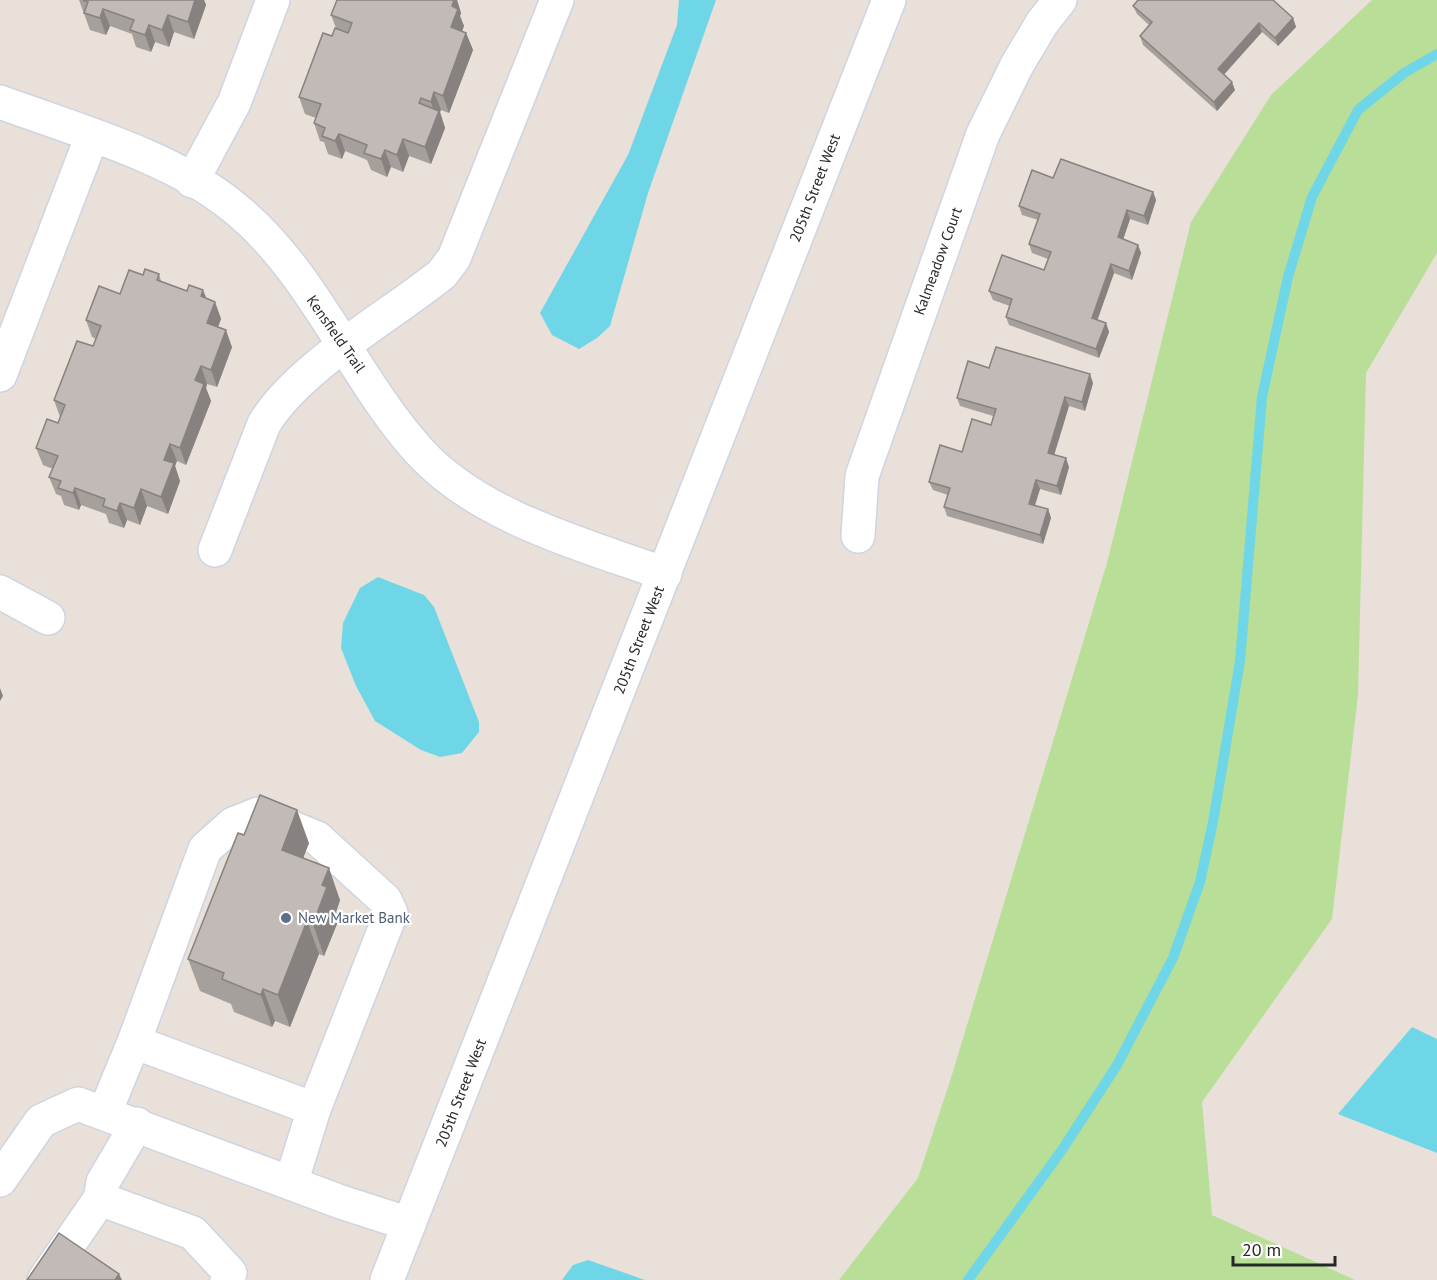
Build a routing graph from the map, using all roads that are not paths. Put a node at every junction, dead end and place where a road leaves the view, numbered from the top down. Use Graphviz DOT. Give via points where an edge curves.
graph roads {
  1 [pos="273,0"];
  2 [pos="557,0"];
  3 [pos="889,0"];
  4 [pos="1060,0"];
  5 [pos="0,102"];
  6 [pos="92,136"];
  7 [pos="192,181"];
  8 [pos="345,347"];
  9 [pos="0,375"];
  10 [pos="858,536"];
  11 [pos="215,550"];
  12 [pos="665,574"];
  13 [pos="0,592"];
  14 [pos="48,618"];
  15 [pos="134,1042"];
  16 [pos="314,1109"];
  17 [pos="105,1112"];
  18 [pos="137,1124"];
  19 [pos="0,1180"];
  20 [pos="291,1183"];
  21 [pos="100,1199"];
  22 [pos="409,1224"];
  23 [pos="44,1280"];
  24 [pos="228,1280"];
  25 [pos="387,1280"];
  1 -- 7 [label="street" via="234,103"];
  2 -- 8 [label="street" via="454,258 429,284"];
  3 -- 12 [label="street, 205th Street West"];
  4 -- 10 [label="street, Kalmeadow Court" via="1017,65 983,134 862,476"];
  5 -- 6 [label="street, Kensfield Trail"];
  6 -- 7 [label="street, Kensfield Trail" via="143,155"];
  6 -- 9 [label="street"];
  7 -- 8 [label="street, Kensfield Trail" via="230,204 261,232"];
  8 -- 11 [label="street" via="275,406 264,424"];
  8 -- 12 [label="street, Kensfield Trail" via="421,453 451,480 535,526"];
  12 -- 22 [label="street, 205th Street West"];
  13 -- 14 [label="street"];
  15 -- 16 [label="street"];
  15 -- 16 [label="street" via="205,849 233,824 258,814 317,838 386,900 392,913"];
  15 -- 17 [label="street"];
  16 -- 20 [label="street"];
  17 -- 18 [label="street"];
  17 -- 19 [label="street" via="78,1104 41,1121"];
  18 -- 20 [label="street"];
  18 -- 21 [label="street" via="103,1182"];
  20 -- 22 [label="street"];
  21 -- 23 [label="street"];
  21 -- 24 [label="street" via="193,1233 230,1274"];
  22 -- 25 [label="street, 205th Street West"];
}
